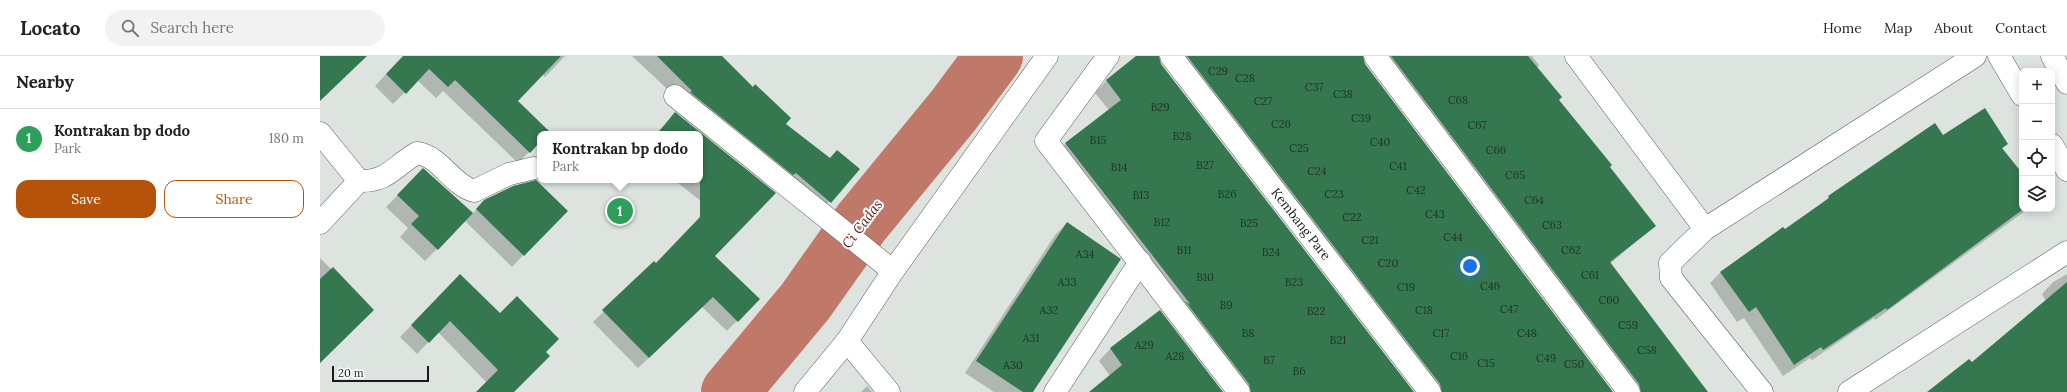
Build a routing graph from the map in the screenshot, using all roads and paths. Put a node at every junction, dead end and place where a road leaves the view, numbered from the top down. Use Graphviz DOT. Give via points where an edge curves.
graph roads {
  1 [pos="1047,56"];
  2 [pos="1108,56"];
  3 [pos="1171,56"];
  4 [pos="1375,56"];
  5 [pos="1576,56"];
  6 [pos="1975,56"];
  7 [pos="1999,56"];
  8 [pos="2052,56"];
  9 [pos="2067,83"];
  10 [pos="2019,90"];
  11 [pos="675,96"];
  12 [pos="320,133"];
  13 [pos="2055,150"];
  14 [pos="534,168"];
  15 [pos="2067,170"];
  16 [pos="359,181"];
  17 [pos="320,223"];
  18 [pos="1705,229"];
  19 [pos="2067,252"];
  20 [pos="1140,262"];
  21 [pos="889,267"];
  22 [pos="847,341"];
  23 [pos="805,392"];
  24 [pos="889,392"];
  25 [pos="1055,392"];
  26 [pos="1239,392"];
  27 [pos="1430,392"];
  28 [pos="1629,392"];
  29 [pos="1762,392"];
  30 [pos="1849,392"];
  1 -- 21 [label="street"];
  2 -- 20 [label="street" via="1046,141"];
  3 -- 27 [label="street, Kembang Pare"];
  4 -- 28 [label="street"];
  5 -- 18 [label="street"];
  6 -- 18 [label="street"];
  7 -- 10 [label="street"];
  8 -- 9 [label="street"];
  11 -- 21 [label="street"];
  12 -- 16 [label="street"];
  13 -- 15 [label="street"];
  14 -- 16 [label="street" via="509,174 474,191 464,188 426,154 417,153 383,178"];
  16 -- 17 [label="street"];
  18 -- 29 [label="street" via="1670,263 1671,278"];
  19 -- 30 [label="street"];
  20 -- 25 [label="street"];
  20 -- 26 [label="street"];
  21 -- 22 [label="street"];
  22 -- 23 [label="street"];
  22 -- 24 [label="street"];
}
